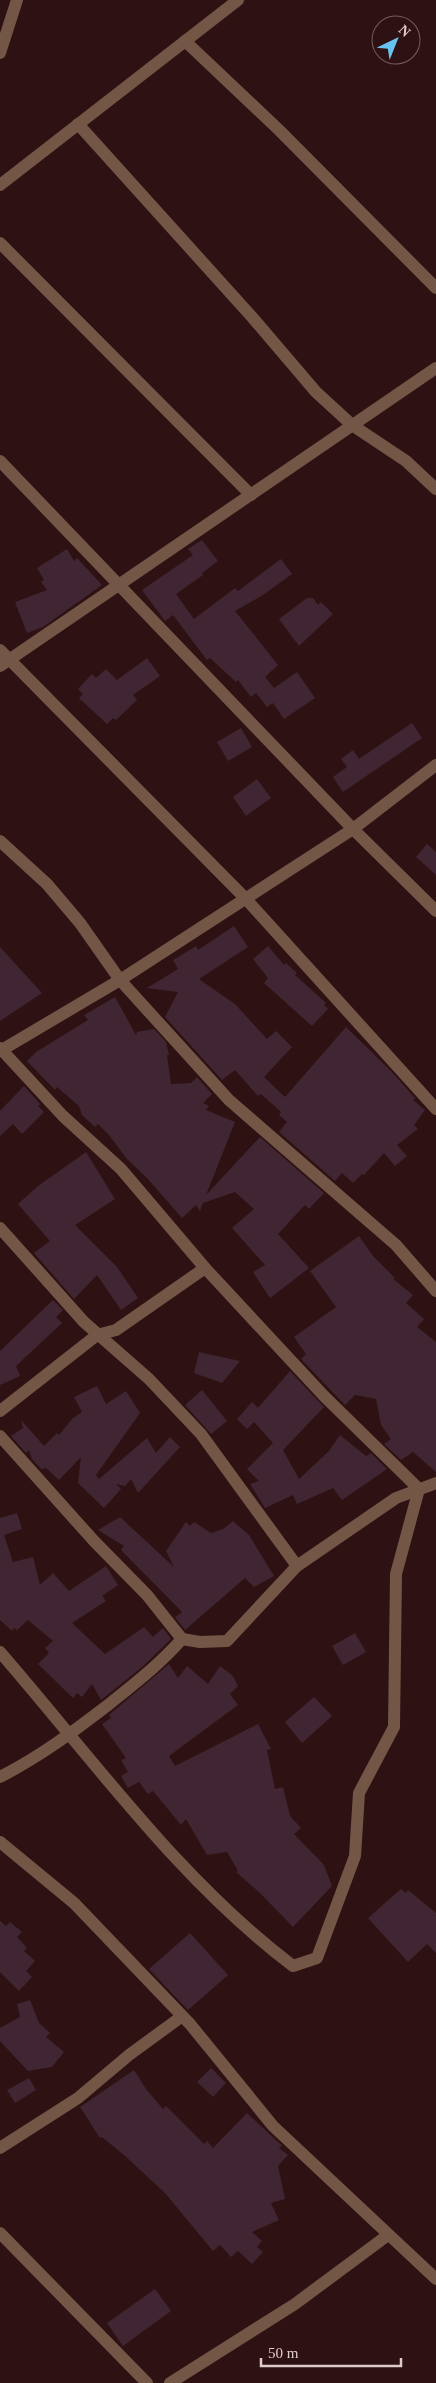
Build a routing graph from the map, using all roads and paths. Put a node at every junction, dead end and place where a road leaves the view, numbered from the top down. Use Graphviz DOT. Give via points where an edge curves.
graph roads {
  1 [pos="17,0"];
  2 [pos="238,0"];
  3 [pos="185,41"];
  4 [pos="0,53"];
  5 [pos="78,124"];
  6 [pos="0,185"];
  7 [pos="0,243"];
  8 [pos="436,288"];
  9 [pos="436,368"];
  10 [pos="352,425"];
  11 [pos="0,461"];
  12 [pos="436,489"];
  13 [pos="251,495"];
  14 [pos="120,586"];
  15 [pos="0,650"];
  16 [pos="5,663"];
  17 [pos="436,764"];
  18 [pos="353,829"];
  19 [pos="0,841"];
  20 [pos="246,899"];
  21 [pos="434,908"];
  22 [pos="120,980"];
  23 [pos="1,1050"];
  24 [pos="436,1109"];
  25 [pos="0,1228"];
  26 [pos="205,1268"];
  27 [pos="436,1291"];
  28 [pos="97,1335"];
  29 [pos="0,1410"];
  30 [pos="0,1436"];
  31 [pos="436,1483"];
  32 [pos="419,1490"];
  33 [pos="297,1566"];
  34 [pos="182,1639"];
  35 [pos="0,1652"];
  36 [pos="71,1734"];
  37 [pos="0,1777"];
  38 [pos="0,1842"];
  39 [pos="181,2017"];
  40 [pos="0,2148"];
  41 [pos="0,2233"];
  42 [pos="388,2235"];
  43 [pos="436,2279"];
  44 [pos="147,2383"];
  45 [pos="170,2383"];
  1 -- 4 [label="street"];
  2 -- 3 [label="street"];
  3 -- 5 [label="street"];
  3 -- 8 [label="street"];
  5 -- 6 [label="street"];
  5 -- 10 [label="street" via="294,368"];
  7 -- 13 [label="street"];
  9 -- 10 [label="street"];
  10 -- 12 [label="street" via="406,461"];
  10 -- 13 [label="street"];
  11 -- 14 [label="street"];
  13 -- 14 [label="street"];
  14 -- 16 [label="street"];
  14 -- 18 [label="street"];
  15 -- 16 [label="street"];
  16 -- 20 [label="street"];
  17 -- 18 [label="street"];
  18 -- 20 [label="street"];
  18 -- 21 [label="street"];
  19 -- 22 [label="street" via="47,884 80,923"];
  20 -- 22 [label="street"];
  20 -- 24 [label="street"];
  22 -- 23 [label="street"];
  22 -- 27 [label="street" via="229,1100 396,1245"];
  23 -- 26 [label="street" via="63,1116 122,1169"];
  25 -- 28 [label="street"];
  26 -- 28 [label="street" via="116,1330"];
  26 -- 32 [label="street" via="324,1396"];
  28 -- 29 [label="street"];
  28 -- 33 [label="street" via="149,1379 201,1434"];
  30 -- 34 [label="street" via="147,1595"];
  31 -- 32 [label="street"];
  32 -- 33 [label="street" via="396,1498"];
  32 -- 36 [label="street" via="396,1574 394,1727 359,1793 355,1856 318,1958 293,1966 254,1936 176,1857"];
  33 -- 34 [label="street" via="227,1641"];
  34 -- 36 [label="street" via="161,1663"];
  35 -- 36 [label="street"];
  36 -- 37 [label="street" via="31,1762"];
  38 -- 39 [label="street" via="74,1903 155,1985"];
  39 -- 40 [label="street" via="78,2098"];
  39 -- 42 [label="street" via="273,2126"];
  41 -- 44 [label="street"];
  42 -- 43 [label="street"];
  42 -- 45 [label="street" via="295,2304"];
}
